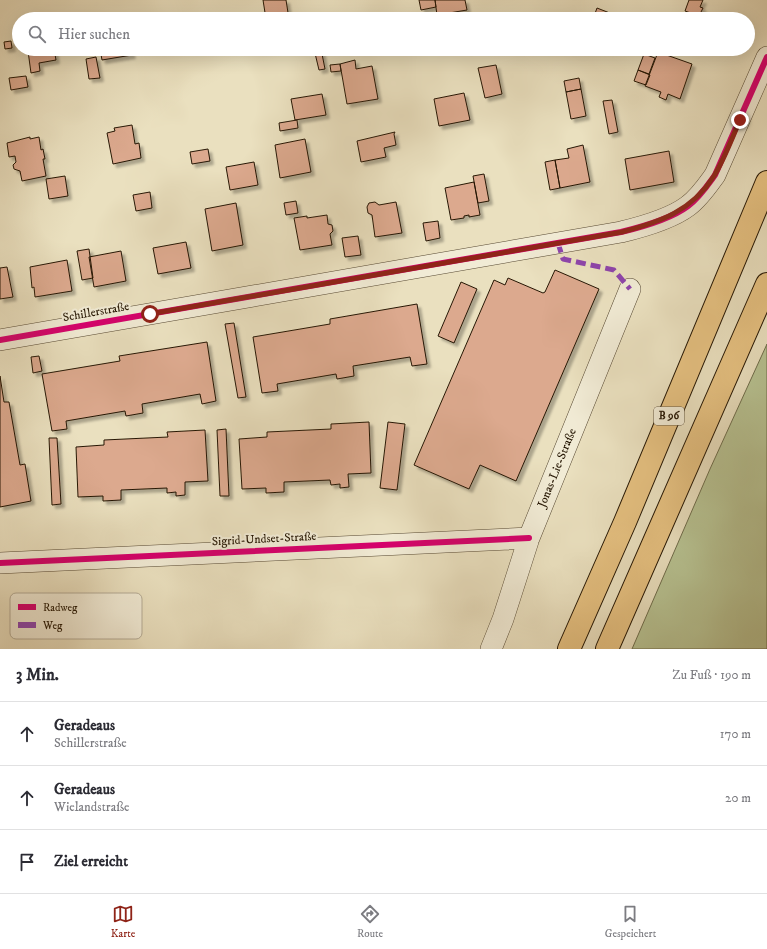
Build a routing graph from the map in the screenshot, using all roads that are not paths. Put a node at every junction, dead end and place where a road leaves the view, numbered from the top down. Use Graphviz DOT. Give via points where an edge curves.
graph roads {
  1 [pos="767,57"];
  2 [pos="767,182"];
  3 [pos="767,284"];
  4 [pos="630,289"];
  5 [pos="0,340"];
  6 [pos="529,538"];
  7 [pos="0,563"];
  8 [pos="491,649"];
  9 [pos="569,649"];
  10 [pos="607,649"];
  1 -- 5 [label="street, Schillerstraße" via="715,175 706,188 688,206 647,225 622,232"];
  2 -- 9 [label="highway, B 96"];
  3 -- 10 [label="highway"];
  4 -- 6 [label="street, Jonas-Lie-Straße"];
  6 -- 7 [label="street, Sigrid-Undset-Straße"];
  6 -- 8 [label="street, Jonas-Lie-Straße"];
}
